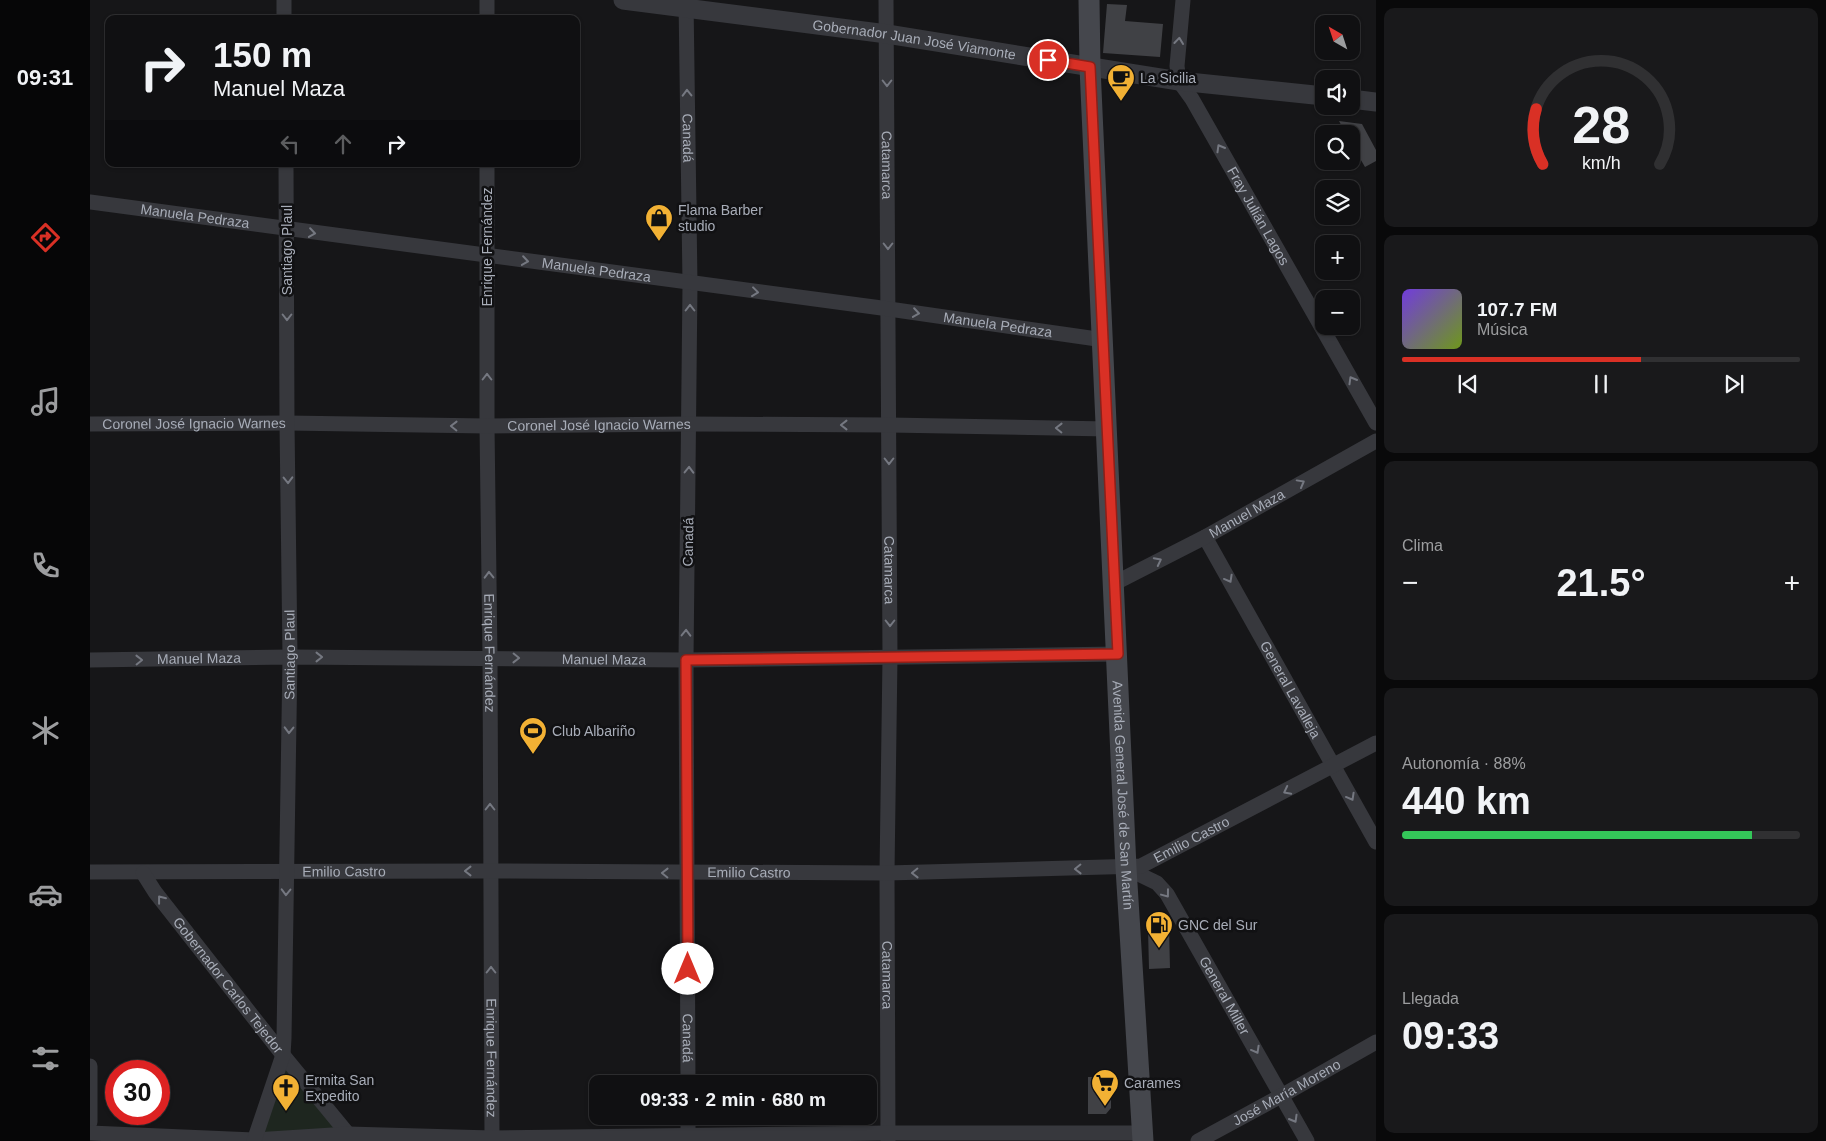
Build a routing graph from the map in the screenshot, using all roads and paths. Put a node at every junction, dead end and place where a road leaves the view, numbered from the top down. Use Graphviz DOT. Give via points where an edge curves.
graph roads {
  1 [pos="284,0"];
  2 [pos="487,0"];
  3 [pos="623,0"];
  4 [pos="886,0"];
  5 [pos="1089,0"];
  6 [pos="1183,0"];
  7 [pos="686,4"];
  8 [pos="284,15"];
  9 [pos="487,15"];
  10 [pos="887,34"];
  11 [pos="1090,67"];
  12 [pos="1179,81"];
  13 [pos="1315,95"];
  14 [pos="1360,100"];
  15 [pos="1376,102"];
  16 [pos="286,167"];
  17 [pos="487,167"];
  18 [pos="90,202"];
  19 [pos="287,230"];
  20 [pos="488,256"];
  21 [pos="690,284"];
  22 [pos="889,309"];
  23 [pos="1104,340"];
  24 [pos="287,423"];
  25 [pos="1376,423"];
  26 [pos="90,424"];
  27 [pos="689,424"];
  28 [pos="889,425"];
  29 [pos="487,426"];
  30 [pos="1108,429"];
  31 [pos="1376,441"];
  32 [pos="1205,537"];
  33 [pos="1114,583"];
  34 [pos="1118,654"];
  35 [pos="290,657"];
  36 [pos="890,657"];
  37 [pos="490,658"];
  38 [pos="90,660"];
  39 [pos="686,660"];
  40 [pos="1376,743"];
  41 [pos="1334,766"];
  42 [pos="1376,842"];
  43 [pos="1126,868"];
  44 [pos="490,871"];
  45 [pos="90,872"];
  46 [pos="286,872"];
  47 [pos="143,873"];
  48 [pos="688,873"];
  49 [pos="887,873"];
  50 [pos="1376,1042"];
  51 [pos="283,1055"];
  52 [pos="90,1066"];
  53 [pos="688,1075"];
  54 [pos="1281,1096"];
  55 [pos="90,1122"];
  56 [pos="688,1125"];
  57 [pos="90,1133"];
  58 [pos="352,1137"];
  59 [pos="888,1137"];
  60 [pos="1143,1137"];
  61 [pos="688,1139"];
  62 [pos="492,1140"];
  63 [pos="254,1141"];
  64 [pos="1198,1141"];
  65 [pos="1307,1141"];
  1 -- 8 [label="street"];
  2 -- 9 [label="street"];
  3 -- 7 [label="street, Gobernador Juan José Viamonte"];
  4 -- 10 [label="street, Catamarca"];
  5 -- 11 [label="main road, Avenida General José de San Martín"];
  12 -- 6 [label="street, one-way" via="1177,66"];
  7 -- 10 [label="street, Gobernador Juan José Viamonte"];
  21 -- 7 [label="street, Canadá, one-way"];
  10 -- 11 [label="street, Gobernador Juan José Viamonte"];
  10 -- 22 [label="street, Catamarca, one-way"];
  11 -- 12 [label="street, Gobernador Juan José Viamonte"];
  11 -- 23 [label="main road, Avenida General José de San Martín"];
  12 -- 13 [label="street, Gobernador Juan José Viamonte"];
  25 -- 12 [label="street, Fray Julián Lagos, one-way"];
  14 -- 15 [label="street"];
  16 -- 19 [label="street, Santiago Plaul"];
  17 -- 20 [label="street, Enrique Fernández"];
  18 -- 19 [label="street, Manuela Pedraza"];
  19 -- 20 [label="street, Manuela Pedraza, one-way"];
  19 -- 24 [label="street, Santiago Plaul, one-way"];
  20 -- 21 [label="street, Manuela Pedraza, one-way"];
  29 -- 20 [label="street, Enrique Fernández, one-way"];
  21 -- 22 [label="street, Manuela Pedraza, one-way"];
  27 -- 21 [label="street, Canadá, one-way"];
  22 -- 23 [label="street, Manuela Pedraza, one-way"];
  22 -- 28 [label="street, Catamarca"];
  23 -- 30 [label="main road, Avenida General José de San Martín"];
  24 -- 26 [label="street, Coronel José Ignacio Warnes"];
  29 -- 24 [label="street, Coronel José Ignacio Warnes, one-way"];
  24 -- 35 [label="street, Santiago Plaul, one-way"];
  28 -- 27 [label="street, Coronel José Ignacio Warnes, one-way"];
  27 -- 29 [label="street, Coronel José Ignacio Warnes"];
  39 -- 27 [label="street, Canadá, one-way"];
  30 -- 28 [label="street, Coronel José Ignacio Warnes, one-way"];
  28 -- 36 [label="street, Catamarca, one-way"];
  37 -- 29 [label="street, Enrique Fernández, one-way"];
  30 -- 33 [label="main road, Avenida General José de San Martín"];
  32 -- 31 [label="street, Manuel Maza, one-way"];
  33 -- 32 [label="street, Manuel Maza, one-way"];
  32 -- 41 [label="street, General Lavalleja, one-way"];
  33 -- 34 [label="main road, Avenida General José de San Martín"];
  34 -- 36 [label="street, Manuel Maza"];
  34 -- 43 [label="main road, Avenida General José de San Martín"];
  35 -- 37 [label="street, Manuel Maza, one-way"];
  38 -- 35 [label="street, Manuel Maza, one-way"];
  35 -- 46 [label="street, Santiago Plaul, one-way"];
  36 -- 39 [label="street, Manuel Maza"];
  36 -- 49 [label="street, Catamarca"];
  37 -- 39 [label="street, Manuel Maza, one-way"];
  44 -- 37 [label="street, Enrique Fernández, one-way"];
  39 -- 48 [label="street, Canadá"];
  40 -- 41 [label="street, Emilio Castro"];
  41 -- 42 [label="street, General Lavalleja, one-way"];
  41 -- 43 [label="street, Emilio Castro, one-way" via="1142,866"];
  43 -- 49 [label="street, Emilio Castro, one-way"];
  43 -- 54 [label="street, General Miller, one-way" via="1157,883 1167,894"];
  43 -- 60 [label="main road, Avenida General José de San Martín"];
  44 -- 46 [label="street, Emilio Castro, one-way"];
  48 -- 44 [label="street, Emilio Castro, one-way"];
  62 -- 44 [label="street, Enrique Fernández, one-way"];
  45 -- 47 [label="street, Emilio Castro"];
  46 -- 47 [label="street, Emilio Castro"];
  46 -- 51 [label="street, Santiago Plaul, one-way"];
  51 -- 47 [label="street, Gobernador Carlos Tejedor, one-way"];
  48 -- 49 [label="street, Emilio Castro"];
  48 -- 53 [label="street, Canadá"];
  49 -- 59 [label="street, Catamarca"];
  50 -- 54 [label="street, José María Moreno"];
  51 -- 58 [label="street, Gobernador Carlos Tejedor"];
  51 -- 63 [label="street, Santiago Plaul"];
  52 -- 55 [label="street"];
  54 -- 64 [label="street, José María Moreno"];
  54 -- 65 [label="street, General Miller, one-way"];
  56 -- 61 [label="street"];
  57 -- 63 [label="street"];
  58 -- 62 [label="street"];
  58 -- 63 [label="street"];
  59 -- 60 [label="street"];
  59 -- 61 [label="street"];
  61 -- 62 [label="street"];
}
